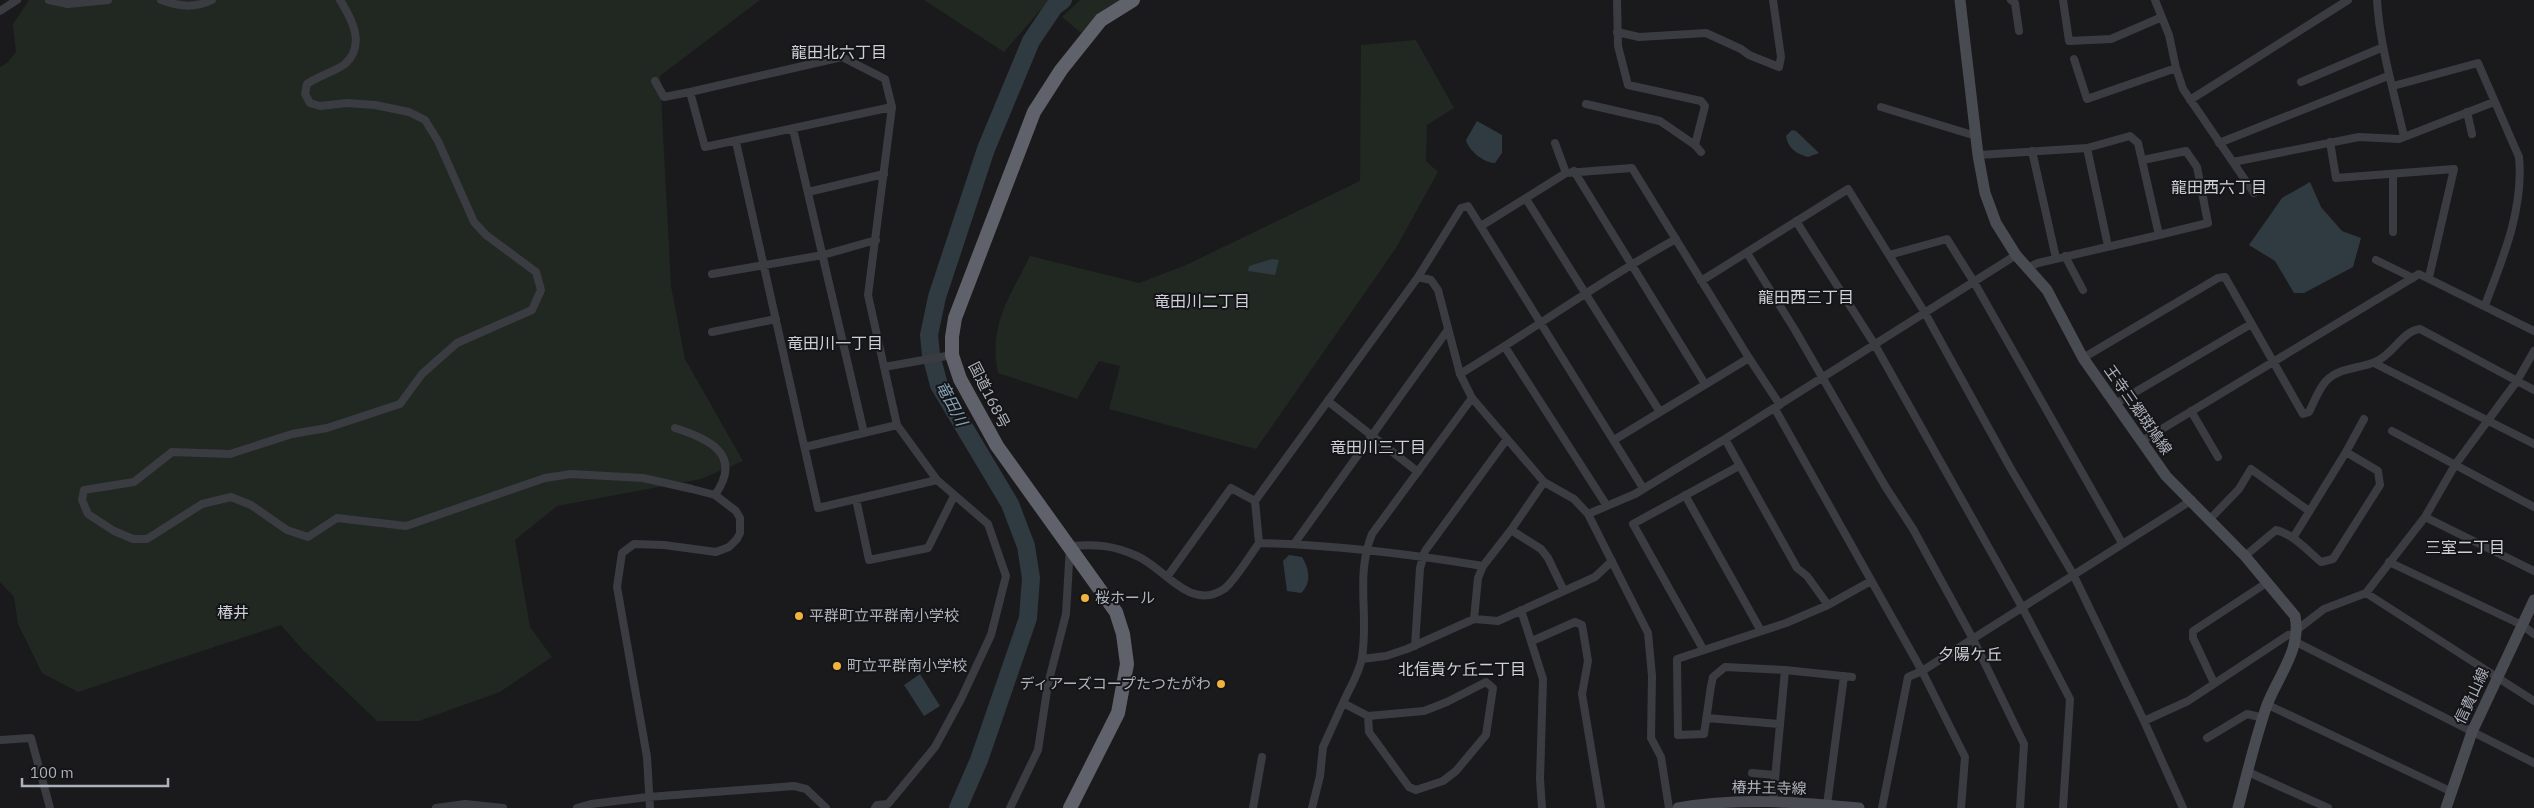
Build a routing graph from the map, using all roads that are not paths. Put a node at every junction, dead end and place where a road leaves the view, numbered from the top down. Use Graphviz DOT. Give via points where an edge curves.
graph roads {
  1 [pos="18,0"];
  2 [pos="49,0"];
  3 [pos="108,0"];
  4 [pos="161,0"];
  5 [pos="212,0"];
  6 [pos="340,0"];
  7 [pos="1133,0"];
  8 [pos="1617,0"];
  9 [pos="1773,0"];
  10 [pos="1960,0"];
  11 [pos="2011,0"];
  12 [pos="2063,0"];
  13 [pos="2155,0"];
  14 [pos="2348,0"];
  15 [pos="2377,0"];
  16 [pos="0,11"];
  17 [pos="2162,17"];
  18 [pos="2019,31"];
  19 [pos="1617,32"];
  20 [pos="2381,48"];
  21 [pos="2074,59"];
  22 [pos="2176,68"];
  23 [pos="2388,76"];
  24 [pos="655,81"];
  25 [pos="2301,82"];
  26 [pos="2393,86"];
  27 [pos="690,92"];
  28 [pos="2190,100"];
  29 [pos="2494,102"];
  30 [pos="1586,104"];
  31 [pos="892,107"];
  32 [pos="1881,108"];
  33 [pos="2467,112"];
  34 [pos="794,129"];
  35 [pos="2472,134"];
  36 [pos="1976,136"];
  37 [pos="2404,137"];
  38 [pos="736,142"];
  39 [pos="2330,142"];
  40 [pos="1555,143"];
  41 [pos="2219,143"];
  42 [pos="1695,145"];
  43 [pos="2087,148"];
  44 [pos="2032,151"];
  45 [pos="1701,152"];
  46 [pos="1978,155"];
  47 [pos="2143,160"];
  48 [pos="2233,162"];
  49 [pos="1570,172"];
  50 [pos="884,174"];
  51 [pos="2392,174"];
  52 [pos="808,192"];
  53 [pos="2254,193"];
  54 [pos="1526,199"];
  55 [pos="1796,221"];
  56 [pos="1481,226"];
  57 [pos="2394,232"];
  58 [pos="2158,235"];
  59 [pos="1676,239"];
  60 [pos="876,240"];
  61 [pos="2108,246"];
  62 [pos="1747,253"];
  63 [pos="824,254"];
  64 [pos="1889,255"];
  65 [pos="2016,255"];
  66 [pos="2065,256"];
  67 [pos="2056,258"];
  68 [pos="2376,260"];
  69 [pos="1631,264"];
  70 [pos="764,266"];
  71 [pos="2029,267"];
  72 [pos="712,274"];
  73 [pos="1418,277"];
  74 [pos="2429,277"];
  75 [pos="2413,278"];
  76 [pos="1701,280"];
  77 [pos="1974,282"];
  78 [pos="2083,290"];
  79 [pos="1586,292"];
  80 [pos="2485,305"];
  81 [pos="1925,313"];
  82 [pos="776,319"];
  83 [pos="1541,321"];
  84 [pos="2252,324"];
  85 [pos="1447,331"];
  86 [pos="2534,331"];
  87 [pos="712,332"];
  88 [pos="1875,345"];
  89 [pos="1505,347"];
  90 [pos="2534,350"];
  91 [pos="946,355"];
  92 [pos="1748,358"];
  93 [pos="2083,358"];
  94 [pos="2274,362"];
  95 [pos="2374,363"];
  96 [pos="884,367"];
  97 [pos="1460,374"];
  98 [pos="1824,377"];
  99 [pos="2517,380"];
  100 [pos="1705,384"];
  101 [pos="2534,390"];
  102 [pos="1472,398"];
  103 [pos="1328,402"];
  104 [pos="2115,404"];
  105 [pos="1777,407"];
  106 [pos="2191,411"];
  107 [pos="1660,412"];
  108 [pos="2364,420"];
  109 [pos="2487,420"];
  110 [pos="897,425"];
  111 [pos="675,428"];
  112 [pos="2392,431"];
  113 [pos="864,433"];
  114 [pos="1372,435"];
  115 [pos="1507,439"];
  116 [pos="1725,439"];
  117 [pos="1614,440"];
  118 [pos="2142,441"];
  119 [pos="2534,444"];
  120 [pos="805,447"];
  121 [pos="2346,452"];
  122 [pos="2218,457"];
  123 [pos="2455,465"];
  124 [pos="1739,466"];
  125 [pos="1418,472"];
  126 [pos="937,480"];
  127 [pos="1544,482"];
  128 [pos="1643,488"];
  129 [pos="715,495"];
  130 [pos="1685,495"];
  131 [pos="954,496"];
  132 [pos="856,499"];
  133 [pos="2192,500"];
  134 [pos="1254,501"];
  135 [pos="1607,506"];
  136 [pos="2534,507"];
  137 [pos="2309,511"];
  138 [pos="1588,514"];
  139 [pos="2425,517"];
  140 [pos="2210,519"];
  141 [pos="1511,530"];
  142 [pos="2293,538"];
  143 [pos="1259,543"];
  144 [pos="1294,544"];
  145 [pos="2122,544"];
  146 [pos="1070,546"];
  147 [pos="1365,551"];
  148 [pos="2245,556"];
  149 [pos="1423,557"];
  150 [pos="1612,561"];
  151 [pos="2389,562"];
  152 [pos="1483,566"];
  153 [pos="2534,571"];
  154 [pos="2073,574"];
  155 [pos="1167,577"];
  156 [pos="1871,581"];
  157 [pos="2268,582"];
  158 [pos="1564,592"];
  159 [pos="2366,592"];
  160 [pos="2534,600"];
  161 [pos="1828,604"];
  162 [pos="2022,608"];
  163 [pos="1521,610"];
  164 [pos="1474,619"];
  165 [pos="2522,625"];
  166 [pos="1762,631"];
  167 [pos="2534,634"];
  168 [pos="2297,635"];
  169 [pos="1973,639"];
  170 [pos="1532,641"];
  171 [pos="1415,646"];
  172 [pos="1703,649"];
  173 [pos="1362,659"];
  174 [pos="1785,670"];
  175 [pos="1922,671"];
  176 [pos="2497,677"];
  177 [pos="2214,683"];
  178 [pos="2534,701"];
  179 [pos="1343,703"];
  180 [pos="2268,704"];
  181 [pos="1368,716"];
  182 [pos="1707,718"];
  183 [pos="2264,718"];
  184 [pos="2144,721"];
  185 [pos="1779,724"];
  186 [pos="2472,732"];
  187 [pos="2207,738"];
  188 [pos="0,740"];
  189 [pos="1262,757"];
  190 [pos="2534,763"];
  191 [pos="2248,772"];
  192 [pos="1752,773"];
  193 [pos="1775,775"];
  194 [pos="2450,791"];
  195 [pos="648,797"];
  196 [pos="1772,801"];
  197 [pos="1759,804"];
  198 [pos="1827,805"];
  199 [pos="50,808"];
  200 [pos="436,808"];
  201 [pos="503,808"];
  202 [pos="577,808"];
  203 [pos="650,808"];
  204 [pos="826,808"];
  205 [pos="875,808"];
  206 [pos="1010,808"];
  207 [pos="1070,808"];
  208 [pos="1253,808"];
  209 [pos="1312,808"];
  210 [pos="1542,808"];
  211 [pos="1601,808"];
  212 [pos="1669,808"];
  213 [pos="1678,808"];
  214 [pos="1859,808"];
  215 [pos="1882,808"];
  216 [pos="1961,808"];
  217 [pos="2020,808"];
  218 [pos="2063,808"];
  219 [pos="2183,808"];
  220 [pos="2238,808"];
  221 [pos="2328,808"];
  222 [pos="2446,808"];
  1 -- 16 [label="street"];
  2 -- 3 [label="street" via="68,4"];
  4 -- 5 [label="street" via="179,6 202,5"];
  6 -- 129 [label="street" via="355,26 355,48 345,64 307,84 305,94 310,104 375,104 425,120 438,141 474,222 486,235 536,272 541,290 532,310 457,343 422,374 400,404 230,454 172,452 134,482 84,490 82,500 88,514 114,531 133,539 147,539 202,504 231,497 252,505 287,530 308,537 337,518 406,526 545,478 572,474 643,478"];
  7 -- 91 [label="highway, 国道168号" via="1101,20 1061,70 1034,112 956,318"];
  8 -- 19 [label="street"];
  9 -- 19 [label="street" via="1781,57 1779,67 1748,55 1706,32 1639,37"];
  10 -- 36 [label="main road, 王寺三郷斑鳩線"];
  11 -- 18 [label="street" via="2015,2"];
  12 -- 17 [label="street" via="2069,41 2080,43 2111,39"];
  13 -- 17 [label="street"];
  14 -- 28 [label="street"];
  15 -- 20 [label="street"];
  17 -- 22 [label="street"];
  19 -- 42 [label="street" via="1628,85 1701,101 1705,106"];
  20 -- 23 [label="street"];
  20 -- 25 [label="street"];
  21 -- 22 [label="street" via="2087,99"];
  22 -- 28 [label="street"];
  23 -- 26 [label="street"];
  23 -- 41 [label="street"];
  24 -- 27 [label="street" via="664,97"];
  26 -- 29 [label="street" via="2478,63"];
  26 -- 37 [label="street"];
  27 -- 31 [label="street" via="842,58 885,79"];
  27 -- 38 [label="street" via="705,147"];
  28 -- 41 [label="street"];
  29 -- 33 [label="street"];
  29 -- 80 [label="street" via="2519,157 2520,169 2512,232"];
  30 -- 42 [label="street" via="1660,121"];
  31 -- 34 [label="street"];
  31 -- 50 [label="street"];
  32 -- 36 [label="street"];
  33 -- 35 [label="street"];
  33 -- 37 [label="street"];
  34 -- 38 [label="street"];
  34 -- 52 [label="street"];
  36 -- 46 [label="main road, 王寺三郷斑鳩線"];
  37 -- 39 [label="street" via="2358,137"];
  38 -- 70 [label="street"];
  39 -- 48 [label="street"];
  39 -- 51 [label="street" via="2336,178"];
  40 -- 49 [label="street"];
  41 -- 48 [label="street"];
  42 -- 45 [label="street"];
  43 -- 44 [label="street"];
  43 -- 47 [label="street" via="2130,136 2138,143"];
  43 -- 61 [label="street"];
  44 -- 46 [label="street"];
  44 -- 67 [label="street"];
  46 -- 65 [label="main road, 王寺三郷斑鳩線" via="1985,193 1996,223"];
  47 -- 58 [label="street"];
  47 -- 58 [label="street" via="2186,151 2197,168 2208,223"];
  48 -- 53 [label="street"];
  49 -- 54 [label="street"];
  49 -- 59 [label="street" via="1632,168"];
  49 -- 69 [label="street"];
  50 -- 52 [label="street"];
  50 -- 60 [label="street"];
  51 -- 57 [label="street"];
  51 -- 74 [label="street" via="2454,169"];
  52 -- 63 [label="street"];
  54 -- 56 [label="street"];
  54 -- 79 [label="street"];
  55 -- 62 [label="street"];
  55 -- 64 [label="street" via="1848,189"];
  55 -- 88 [label="street"];
  56 -- 73 [label="street" via="1468,206 1461,208"];
  56 -- 83 [label="street"];
  58 -- 61 [label="street"];
  59 -- 69 [label="street"];
  59 -- 76 [label="street"];
  60 -- 63 [label="street"];
  60 -- 96 [label="street" via="868,295"];
  61 -- 66 [label="street"];
  62 -- 76 [label="street"];
  62 -- 98 [label="street"];
  63 -- 70 [label="street"];
  63 -- 113 [label="street"];
  64 -- 77 [label="street" via="1947,239"];
  64 -- 81 [label="street"];
  65 -- 71 [label="main road, 王寺三郷斑鳩線"];
  65 -- 77 [label="street"];
  66 -- 67 [label="street"];
  66 -- 78 [label="street"];
  67 -- 71 [label="street"];
  68 -- 75 [label="street"];
  69 -- 79 [label="street"];
  69 -- 100 [label="street"];
  70 -- 72 [label="street"];
  70 -- 82 [label="street"];
  71 -- 93 [label="main road, 王寺三郷斑鳩線" via="2047,290"];
  73 -- 85 [label="street" via="1431,280 1438,290"];
  73 -- 103 [label="street"];
  74 -- 75 [label="street" via="2419,274"];
  74 -- 80 [label="street"];
  75 -- 94 [label="street"];
  76 -- 92 [label="street"];
  77 -- 81 [label="street"];
  77 -- 145 [label="street"];
  79 -- 83 [label="street"];
  79 -- 107 [label="street"];
  80 -- 86 [label="street"];
  81 -- 88 [label="street"];
  81 -- 154 [label="street"];
  82 -- 87 [label="street"];
  82 -- 120 [label="street"];
  83 -- 89 [label="street"];
  83 -- 117 [label="street"];
  84 -- 93 [label="street" via="2227,280 2218,278"];
  84 -- 94 [label="street"];
  84 -- 104 [label="street"];
  85 -- 97 [label="street"];
  85 -- 114 [label="street"];
  88 -- 98 [label="street"];
  88 -- 162 [label="street"];
  89 -- 97 [label="street"];
  89 -- 135 [label="street"];
  90 -- 99 [label="street"];
  91 -- 96 [label="street"];
  91 -- 146 [label="highway, 国道168号" via="997,446"];
  92 -- 100 [label="street"];
  92 -- 105 [label="street"];
  93 -- 104 [label="main road, 王寺三郷斑鳩線"];
  94 -- 95 [label="street" via="2303,414 2309,412 2326,381 2340,371"];
  94 -- 106 [label="street"];
  95 -- 99 [label="street" via="2412,330 2420,328"];
  95 -- 109 [label="street"];
  96 -- 110 [label="street"];
  97 -- 102 [label="street"];
  98 -- 105 [label="street"];
  98 -- 169 [label="street"];
  99 -- 101 [label="street"];
  99 -- 109 [label="street"];
  100 -- 107 [label="street"];
  102 -- 115 [label="street"];
  102 -- 125 [label="street"];
  103 -- 114 [label="street"];
  103 -- 134 [label="street"];
  104 -- 118 [label="main road, 王寺三郷斑鳩線"];
  105 -- 116 [label="street"];
  105 -- 156 [label="street"];
  106 -- 118 [label="street"];
  106 -- 122 [label="street"];
  107 -- 117 [label="street"];
  108 -- 121 [label="street"];
  109 -- 119 [label="street"];
  109 -- 123 [label="street"];
  110 -- 113 [label="street"];
  110 -- 126 [label="street"];
  111 -- 129 [label="street" via="700,436 717,448 726,461 723,484"];
  112 -- 123 [label="street"];
  113 -- 120 [label="street"];
  114 -- 125 [label="street"];
  114 -- 144 [label="street"];
  115 -- 127 [label="street"];
  115 -- 149 [label="street"];
  116 -- 124 [label="street"];
  116 -- 128 [label="street"];
  117 -- 128 [label="street"];
  118 -- 133 [label="main road, 王寺三郷斑鳩線" via="2166,476"];
  120 -- 132 [label="street" via="818,508"];
  121 -- 137 [label="street"];
  121 -- 142 [label="street" via="2378,471 2380,485 2333,559 2321,562"];
  123 -- 136 [label="street"];
  123 -- 139 [label="street"];
  124 -- 130 [label="street"];
  124 -- 161 [label="street" via="1797,568"];
  125 -- 147 [label="street" via="1372,534"];
  126 -- 131 [label="street"];
  126 -- 132 [label="street"];
  127 -- 138 [label="street" via="1574,499"];
  127 -- 141 [label="street"];
  128 -- 135 [label="street"];
  129 -- 195 [label="street" via="740,518 740,533 729,547 716,552 634,544 622,553 618,587 647,757"];
  130 -- 166 [label="street"];
  130 -- 172 [label="street" via="1632,524"];
  131 -- 132 [label="street" via="928,548 869,560"];
  131 -- 205 [label="street" via="988,524 1006,576 1003,594 991,635 935,747 888,804"];
  133 -- 140 [label="main road, 王寺三郷斑鳩線"];
  133 -- 145 [label="street"];
  134 -- 143 [label="street"];
  134 -- 155 [label="street" via="1231,488"];
  135 -- 138 [label="street"];
  137 -- 140 [label="street" via="2252,469 2239,489"];
  137 -- 142 [label="street"];
  138 -- 150 [label="street"];
  139 -- 151 [label="street"];
  139 -- 153 [label="street"];
  140 -- 148 [label="main road, 王寺三郷斑鳩線"];
  141 -- 152 [label="street"];
  141 -- 158 [label="street" via="1541,549"];
  142 -- 148 [label="street" via="2276,530"];
  143 -- 144 [label="street"];
  143 -- 155 [label="street" via="1224,589 1194,595 1180,590"];
  144 -- 147 [label="street"];
  145 -- 154 [label="street"];
  146 -- 155 [label="street" via="1098,544 1121,550 1139,557"];
  146 -- 206 [label="street" via="1066,614 1048,684 1038,750"];
  146 -- 207 [label="highway, 国道168号" via="1116,612 1127,664 1118,713"];
  147 -- 149 [label="street"];
  147 -- 173 [label="street"];
  148 -- 157 [label="main road, 王寺三郷斑鳩線"];
  149 -- 152 [label="street"];
  149 -- 171 [label="street"];
  150 -- 158 [label="street" via="1595,577"];
  150 -- 212 [label="street" via="1648,633 1652,676 1651,738 1661,757"];
  151 -- 159 [label="street"];
  151 -- 165 [label="street"];
  152 -- 164 [label="street" via="1478,578"];
  154 -- 162 [label="street"];
  154 -- 184 [label="street"];
  156 -- 161 [label="street"];
  156 -- 175 [label="street"];
  157 -- 168 [label="main road, 王寺三郷斑鳩線" via="2296,616"];
  157 -- 177 [label="street" via="2193,631 2193,638"];
  158 -- 163 [label="street"];
  159 -- 168 [label="street" via="2324,609"];
  159 -- 176 [label="street"];
  160 -- 165 [label="main road, 信貴山線"];
  161 -- 166 [label="street"];
  162 -- 169 [label="street"];
  162 -- 218 [label="street" via="2070,699"];
  163 -- 164 [label="street" via="1498,621"];
  163 -- 170 [label="street"];
  164 -- 171 [label="street"];
  165 -- 167 [label="street"];
  165 -- 176 [label="main road, 信貴山線"];
  166 -- 172 [label="street"];
  168 -- 177 [label="street" via="2288,635"];
  168 -- 180 [label="main road"];
  168 -- 186 [label="street"];
  169 -- 175 [label="street"];
  169 -- 217 [label="street" via="2024,744"];
  170 -- 210 [label="street" via="1543,679"];
  170 -- 211 [label="street" via="1575,622 1582,624 1588,661 1582,694"];
  171 -- 173 [label="street" via="1386,656"];
  172 -- 182 [label="street" via="1677,659 1678,735 1704,734"];
  173 -- 179 [label="street"];
  174 -- 182 [label="street" via="1725,667 1713,678"];
  174 -- 185 [label="street"];
  174 -- 198 [label="street" via="1848,676"];
  175 -- 215 [label="street" via="1908,677"];
  175 -- 216 [label="street" via="1965,757"];
  176 -- 178 [label="street"];
  176 -- 186 [label="main road, 信貴山線"];
  177 -- 184 [label="street" via="2188,701"];
  179 -- 181 [label="street"];
  179 -- 209 [label="street" via="1323,747"];
  180 -- 183 [label="main road"];
  180 -- 194 [label="street"];
  181 -- 181 [label="street" via="1369,732 1408,787 1416,790 1443,781 1456,771 1486,734 1493,688 1486,682 1424,711"];
  182 -- 185 [label="street"];
  183 -- 187 [label="street" via="2247,714"];
  183 -- 191 [label="main road"];
  184 -- 219 [label="street"];
  185 -- 193 [label="street"];
  186 -- 190 [label="street"];
  186 -- 194 [label="main road, 信貴山線"];
  188 -- 199 [label="street" via="31,738"];
  189 -- 208 [label="street"];
  191 -- 220 [label="main road"];
  191 -- 221 [label="street"];
  192 -- 193 [label="street"];
  193 -- 196 [label="street"];
  194 -- 222 [label="main road, 信貴山線"];
  195 -- 202 [label="street"];
  195 -- 203 [label="street"];
  195 -- 204 [label="street" via="794,786 806,788"];
  196 -- 197 [label="main road, 椿井王寺線"];
  196 -- 198 [label="main road, 椿井王寺線"];
  197 -- 213 [label="main road, 椿井王寺線" via="1710,802"];
  198 -- 214 [label="main road, 椿井王寺線"];
  200 -- 201 [label="street" via="466,804"];
}
